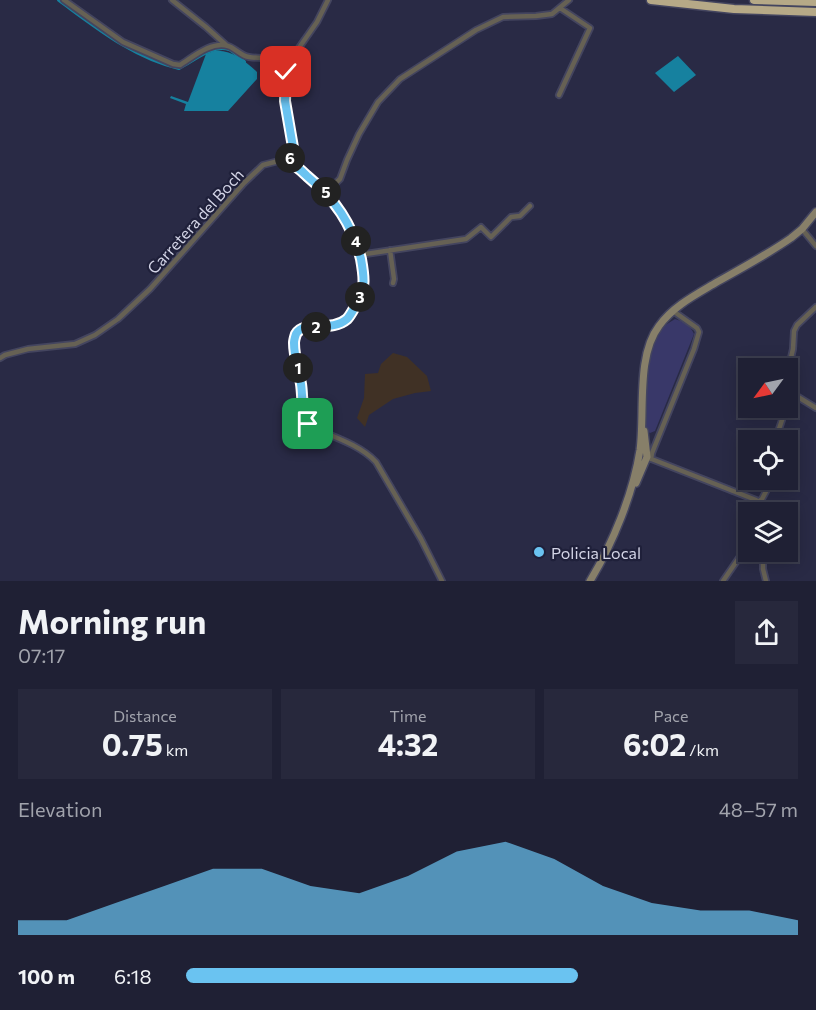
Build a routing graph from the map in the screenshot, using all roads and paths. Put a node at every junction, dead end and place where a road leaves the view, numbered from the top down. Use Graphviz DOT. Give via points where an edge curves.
graph roads {
  1 [pos="64,0"];
  2 [pos="172,0"];
  3 [pos="328,0"];
  4 [pos="569,0"];
  5 [pos="651,0"];
  6 [pos="754,0"];
  7 [pos="796,1"];
  8 [pos="816,2"];
  9 [pos="560,8"];
  10 [pos="816,12"];
  11 [pos="226,45"];
  12 [pos="288,69"];
  13 [pos="559,95"];
  14 [pos="285,160"];
  15 [pos="326,192"];
  16 [pos="531,206"];
  17 [pos="816,212"];
  18 [pos="802,229"];
  19 [pos="816,246"];
  20 [pos="390,250"];
  21 [pos="360,255"];
  22 [pos="393,283"];
  23 [pos="816,307"];
  24 [pos="673,311"];
  25 [pos="0,358"];
  26 [pos="791,358"];
  27 [pos="798,397"];
  28 [pos="816,408"];
  29 [pos="642,421"];
  30 [pos="640,450"];
  31 [pos="649,458"];
  32 [pos="767,490"];
  33 [pos="630,493"];
  34 [pos="758,502"];
  35 [pos="738,559"];
  36 [pos="763,562"];
  37 [pos="441,581"];
  38 [pos="590,581"];
  39 [pos="723,581"];
  40 [pos="766,581"];
  1 -- 11 [label="street" via="123,42 173,64 180,65 209,48"];
  2 -- 11 [label="street"];
  3 -- 12 [label="street"];
  4 -- 9 [label="street"];
  5 -- 10 [label="highway"];
  6 -- 7 [label="highway"];
  7 -- 8 [label="highway"];
  9 -- 13 [label="street" via="590,28"];
  9 -- 15 [label="street" via="552,14 503,16 400,79 378,102 340,179"];
  11 -- 12 [label="street" via="247,57 274,58"];
  12 -- 14 [label="street" via="285,101 294,153"];
  14 -- 15 [label="street" via="294,163"];
  14 -- 25 [label="street, Carretera del Boch" via="263,165 150,289 95,335 75,344 28,349"];
  15 -- 21 [label="street" via="345,218"];
  16 -- 20 [label="street" via="520,216 511,217 491,237 481,227 466,239"];
  17 -- 18 [label="street"];
  18 -- 19 [label="street"];
  18 -- 24 [label="street"];
  20 -- 21 [label="street"];
  20 -- 22 [label="street"];
  21 -- 37 [label="street" via="364,283 351,314 334,326 302,329 294,341 305,419 313,428 359,449 376,462"];
  23 -- 26 [label="street" via="794,331"];
  24 -- 29 [label="street" via="659,325 647,349"];
  24 -- 31 [label="street" via="699,332"];
  27 -- 28 [label="street"];
  29 -- 30 [label="street"];
  29 -- 31 [label="street"];
  30 -- 31 [label="street"];
  30 -- 33 [label="street"];
  31 -- 33 [label="street"];
  31 -- 34 [label="street"];
  32 -- 34 [label="street"];
  33 -- 38 [label="street"];
  35 -- 39 [label="street"];
  36 -- 40 [label="street"];
}
